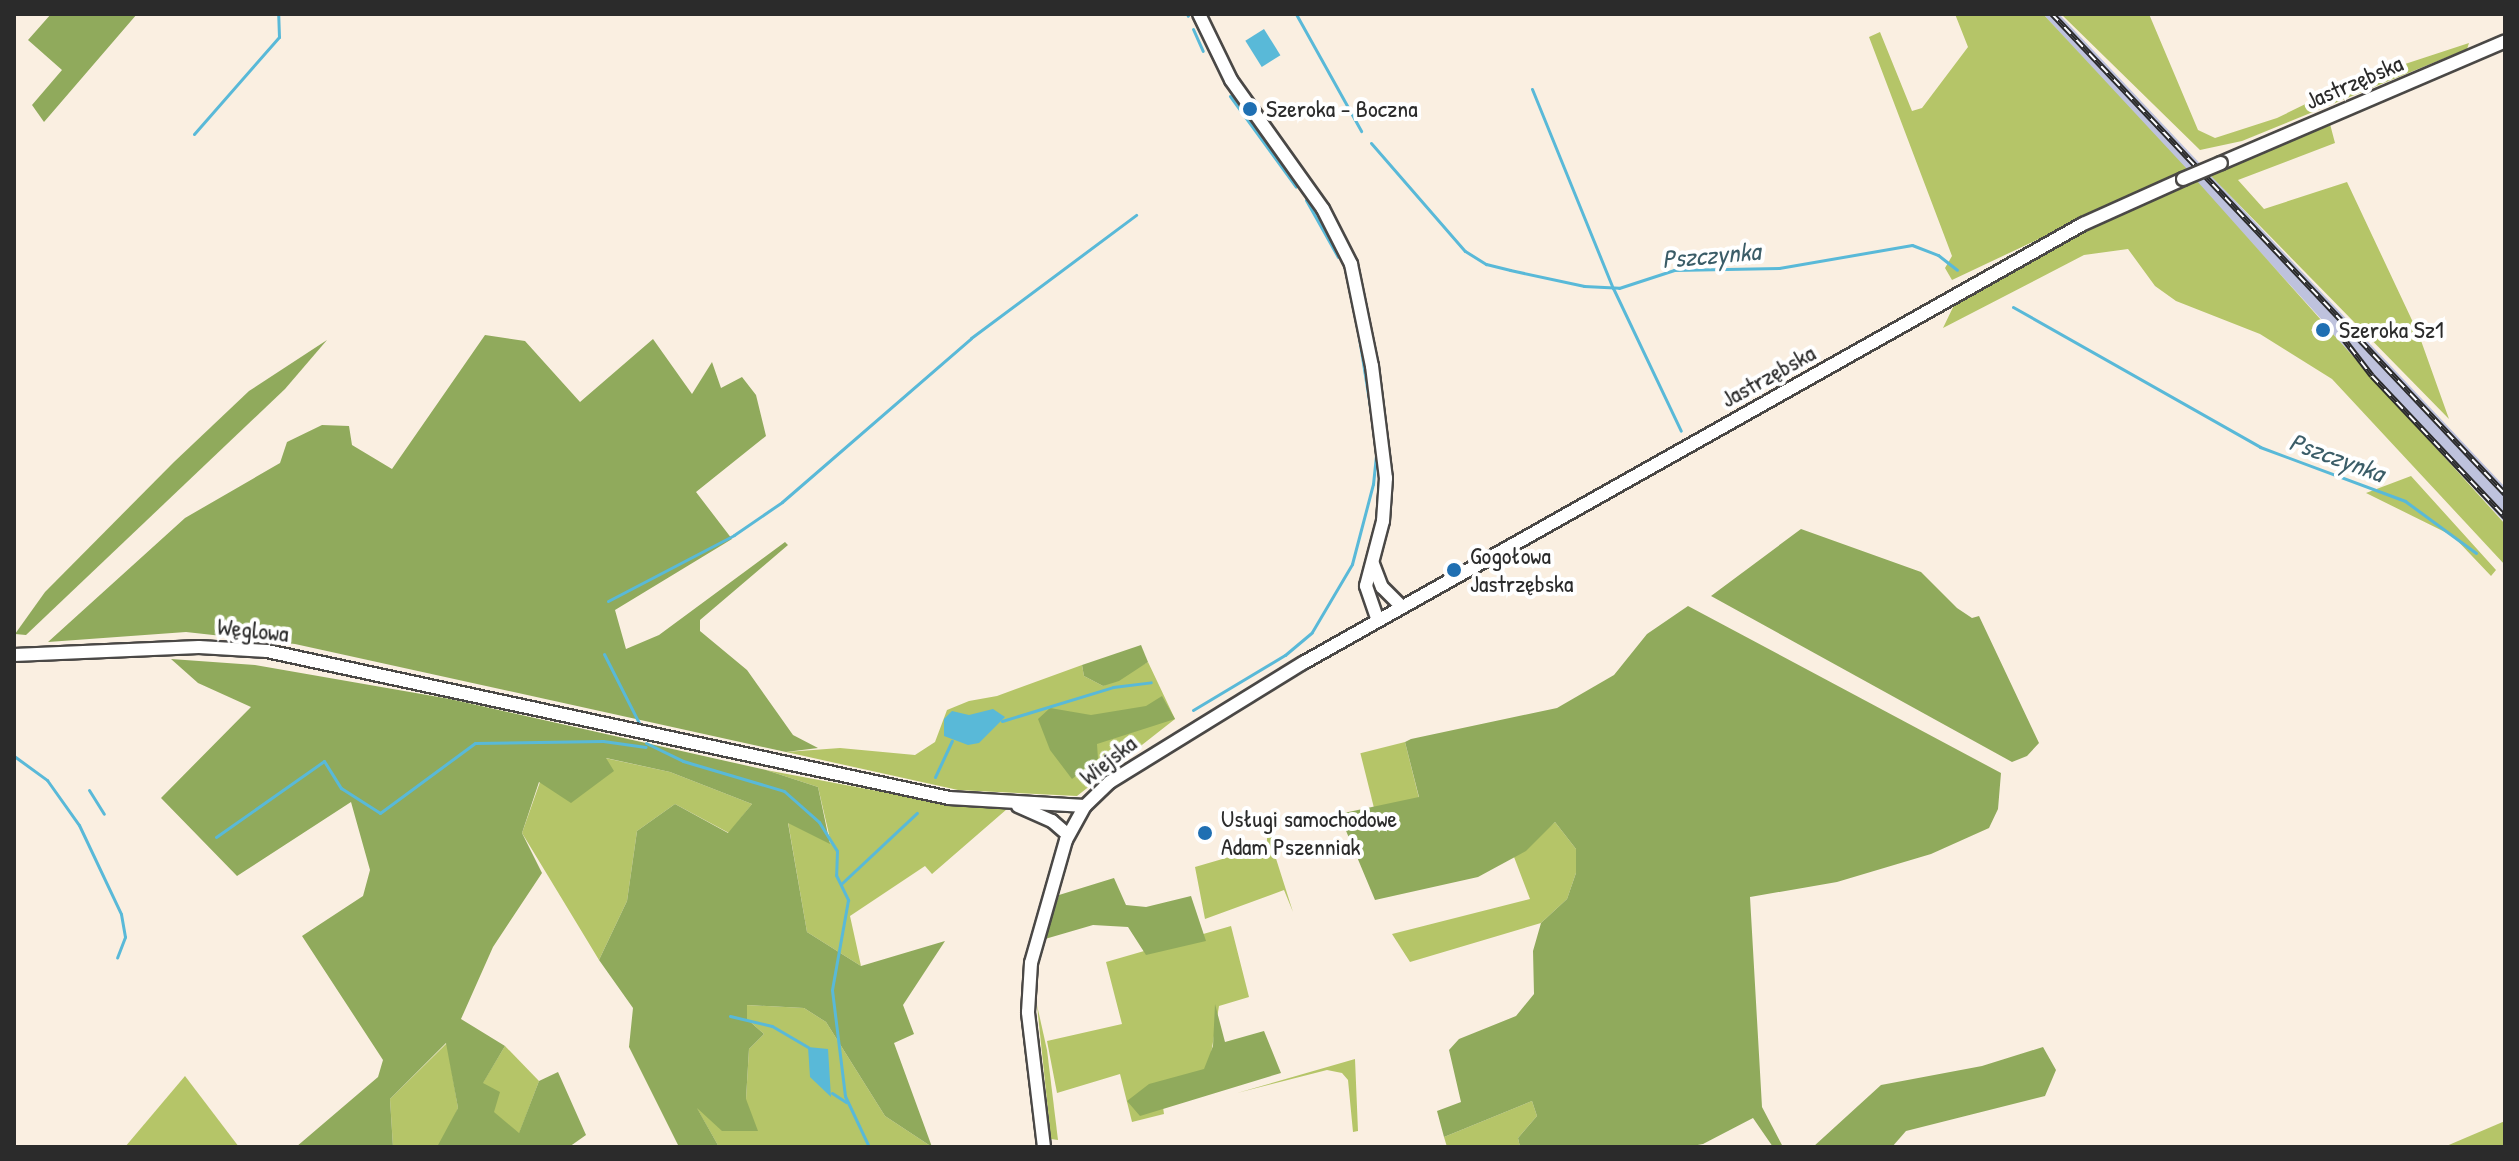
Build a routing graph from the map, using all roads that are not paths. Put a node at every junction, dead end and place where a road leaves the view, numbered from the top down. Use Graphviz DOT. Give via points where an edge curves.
graph roads {
  1 [pos="1199,14"];
  2 [pos="2505,41"];
  3 [pos="1373,564"];
  4 [pos="1402,607"];
  5 [pos="1378,620"];
  6 [pos="14,655"];
  7 [pos="1015,805"];
  8 [pos="1085,806"];
  9 [pos="1068,835"];
  10 [pos="1044,1147"];
  1 -- 3 [label="street" via="1231,80 1323,209 1351,264 1376,392 1385,501"];
  2 -- 4 [label="street, Jastrzębska, bridge" via="2083,224"];
  3 -- 4 [label="street" via="1382,587"];
  3 -- 5 [label="street" via="1366,586"];
  4 -- 5 [label="street, Jastrzębska"];
  5 -- 8 [label="street, Wiejska" via="1144,758"];
  6 -- 7 [label="street, Węglowa" via="240,648 949,798"];
  7 -- 8 [label="street"];
  7 -- 9 [label="street" via="1052,821"];
  8 -- 9 [label="street, Wiejska"];
  9 -- 10 [label="street, Wiejska" via="1045,904 1029,983"];
}
